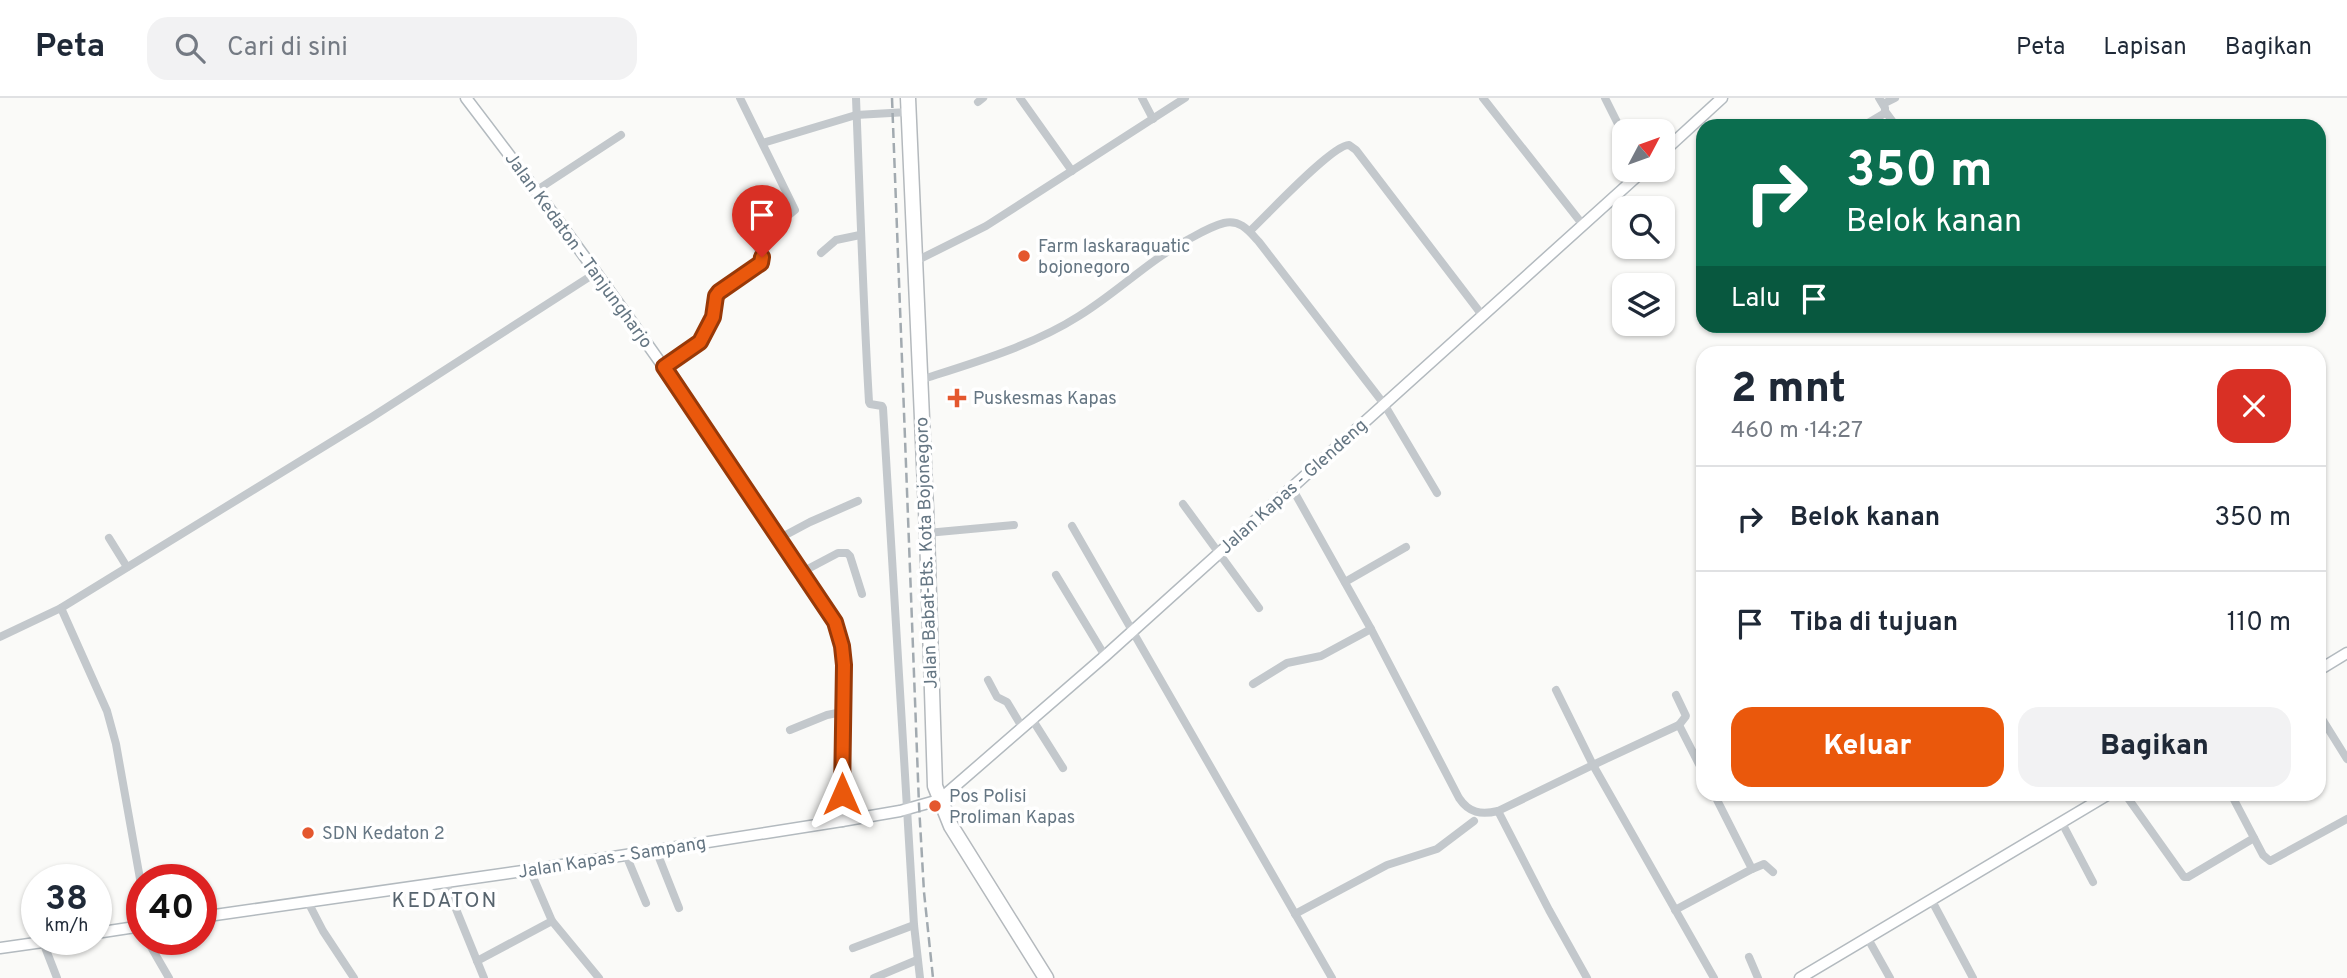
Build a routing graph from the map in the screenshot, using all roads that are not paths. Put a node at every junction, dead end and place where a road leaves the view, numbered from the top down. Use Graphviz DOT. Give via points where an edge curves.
graph roads {
  1 [pos="466,98"];
  2 [pos="740,98"];
  3 [pos="856,98"];
  4 [pos="1020,98"];
  5 [pos="1142,98"];
  6 [pos="1185,98"];
  7 [pos="1483,98"];
  8 [pos="1605,98"];
  9 [pos="1722,98"];
  10 [pos="1895,98"];
  11 [pos="1882,104"];
  12 [pos="908,105"];
  13 [pos="856,115"];
  14 [pos="1153,119"];
  15 [pos="1616,119"];
  16 [pos="1705,119"];
  17 [pos="1892,119"];
  18 [pos="1696,128"];
  19 [pos="621,135"];
  20 [pos="763,143"];
  21 [pos="1675,143"];
  22 [pos="1072,171"];
  23 [pos="1631,182"];
  24 [pos="537,190"];
  25 [pos="1583,225"];
  26 [pos="1250,231"];
  27 [pos="860,235"];
  28 [pos="821,253"];
  29 [pos="916,261"];
  30 [pos="597,272"];
  31 [pos="1482,315"];
  32 [pos="664,367"];
  33 [pos="920,380"];
  34 [pos="1384,404"];
  35 [pos="1292,488"];
  36 [pos="1437,493"];
  37 [pos="858,501"];
  38 [pos="1183,504"];
  39 [pos="1014,525"];
  40 [pos="1072,526"];
  41 [pos="927,533"];
  42 [pos="109,538"];
  43 [pos="780,538"];
  44 [pos="1406,547"];
  45 [pos="1219,553"];
  46 [pos="127,567"];
  47 [pos="802,572"];
  48 [pos="1056,575"];
  49 [pos="1345,582"];
  50 [pos="862,594"];
  51 [pos="61,608"];
  52 [pos="1259,608"];
  53 [pos="1371,629"];
  54 [pos="1132,631"];
  55 [pos="0,637"];
  56 [pos="2347,653"];
  57 [pos="1105,656"];
  58 [pos="2326,666"];
  59 [pos="988,680"];
  60 [pos="1253,684"];
  61 [pos="1556,690"];
  62 [pos="1676,695"];
  63 [pos="842,712"];
  64 [pos="1032,719"];
  65 [pos="1679,725"];
  66 [pos="2326,726"];
  67 [pos="1022,727"];
  68 [pos="790,730"];
  69 [pos="1696,758"];
  70 [pos="2347,760"];
  71 [pos="1593,765"];
  72 [pos="1063,768"];
  73 [pos="939,800"];
  74 [pos="1718,801"];
  75 [pos="2098,801"];
  76 [pos="2130,801"];
  77 [pos="2235,801"];
  78 [pos="1465,807"];
  79 [pos="907,809"];
  80 [pos="1494,812"];
  81 [pos="2347,819"];
  82 [pos="842,821"];
  83 [pos="1474,821"];
  84 [pos="2062,823"];
  85 [pos="2254,838"];
  86 [pos="656,850"];
  87 [pos="626,855"];
  88 [pos="137,864"];
  89 [pos="1752,869"];
  90 [pos="530,870"];
  91 [pos="1773,872"];
  92 [pos="445,882"];
  93 [pos="2093,882"];
  94 [pos="1931,901"];
  95 [pos="308,902"];
  96 [pos="646,904"];
  97 [pos="679,908"];
  98 [pos="1675,910"];
  99 [pos="1295,914"];
  100 [pos="217,915"];
  101 [pos="552,921"];
  102 [pos="914,925"];
  103 [pos="1867,937"];
  104 [pos="21,945"];
  105 [pos="0,948"];
  106 [pos="853,948"];
  107 [pos="48,955"];
  108 [pos="156,955"];
  109 [pos="1749,957"];
  110 [pos="917,960"];
  111 [pos="477,961"];
  112 [pos="57,978"];
  113 [pos="169,978"];
  114 [pos="354,978"];
  115 [pos="484,978"];
  116 [pos="599,978"];
  117 [pos="874,978"];
  118 [pos="920,978"];
  119 [pos="1046,978"];
  120 [pos="1332,978"];
  121 [pos="1587,978"];
  122 [pos="1714,978"];
  123 [pos="1758,978"];
  124 [pos="1800,978"];
  125 [pos="1890,978"];
  126 [pos="1973,978"];
  1 -- 24 [label="street, Jalan Kedaton - Tanjungharjo"];
  2 -- 20 [label="street"];
  3 -- 13 [label="street"];
  4 -- 22 [label="street"];
  5 -- 14 [label="street"];
  6 -- 14 [label="street"];
  7 -- 25 [label="street"];
  8 -- 15 [label="street"];
  9 -- 16 [label="street"];
  10 -- 11 [label="street"];
  11 -- 17 [label="street"];
  12 -- 13 [label="street"];
  12 -- 29 [label="highway, Jalan Babat-Bts. Kota Bojonegoro"];
  13 -- 20 [label="street"];
  13 -- 27 [label="street"];
  14 -- 22 [label="street"];
  18 -- 21 [label="street"];
  19 -- 24 [label="street"];
  20 -- 32 [label="street" via="795,211 752,231 762,261 719,292 700,342"];
  22 -- 29 [label="street" via="977,232"];
  23 -- 25 [label="street, Jalan Kapas - Glendeng"];
  24 -- 30 [label="street, Jalan Kedaton - Tanjungharjo"];
  25 -- 31 [label="street, Jalan Kapas - Glendeng"];
  26 -- 31 [label="street" via="1321,163 1349,145"];
  26 -- 33 [label="street" via="1233,222 1206,230 1142,268 1066,324"];
  26 -- 34 [label="street"];
  27 -- 28 [label="street" via="836,240"];
  27 -- 79 [label="street" via="869,401 883,408"];
  29 -- 33 [label="highway, Jalan Babat-Bts. Kota Bojonegoro"];
  30 -- 32 [label="street, Jalan Kedaton - Tanjungharjo"];
  30 -- 46 [label="street" via="372,418"];
  31 -- 34 [label="street, Jalan Kapas - Glendeng"];
  32 -- 43 [label="street, Jalan Kedaton - Tanjungharjo"];
  33 -- 41 [label="highway, Jalan Babat-Bts. Kota Bojonegoro"];
  34 -- 35 [label="street, Jalan Kapas - Glendeng"];
  34 -- 36 [label="street"];
  35 -- 45 [label="street, Jalan Kapas - Glendeng"];
  35 -- 49 [label="street"];
  37 -- 43 [label="street"];
  38 -- 45 [label="street"];
  39 -- 41 [label="street"];
  40 -- 54 [label="street"];
  41 -- 73 [label="highway, Jalan Babat-Bts. Kota Bojonegoro" via="933,772"];
  42 -- 46 [label="street"];
  43 -- 47 [label="street, Jalan Kedaton - Tanjungharjo"];
  44 -- 49 [label="street"];
  45 -- 52 [label="street"];
  45 -- 54 [label="street, Jalan Kapas - Glendeng"];
  46 -- 51 [label="street"];
  47 -- 50 [label="street" via="847,553"];
  47 -- 63 [label="street, Jalan Kedaton - Tanjungharjo" via="835,622 842,646"];
  48 -- 57 [label="street"];
  49 -- 53 [label="street"];
  51 -- 55 [label="street"];
  51 -- 88 [label="street" via="107,711"];
  53 -- 60 [label="street" via="1321,656 1287,663"];
  53 -- 78 [label="street"];
  54 -- 57 [label="street, Jalan Kapas - Glendeng"];
  54 -- 99 [label="street"];
  56 -- 58 [label="street"];
  57 -- 64 [label="street, Jalan Kapas - Glendeng"];
  59 -- 67 [label="street"];
  61 -- 71 [label="street"];
  62 -- 65 [label="street" via="1686,716"];
  63 -- 68 [label="street"];
  63 -- 82 [label="street, Jalan Kedaton - Tanjungharjo"];
  64 -- 67 [label="street, Jalan Kapas - Glendeng"];
  64 -- 72 [label="street"];
  65 -- 69 [label="street"];
  65 -- 71 [label="street"];
  66 -- 70 [label="street"];
  67 -- 73 [label="street, Jalan Kapas - Glendeng"];
  71 -- 80 [label="street"];
  71 -- 98 [label="street"];
  73 -- 79 [label="street, Jalan Kapas - Sampang"];
  73 -- 119 [label="highway, Jalan Babat-Bts. Kota Bojonegoro"];
  74 -- 89 [label="street"];
  75 -- 84 [label="street"];
  76 -- 85 [label="street" via="2184,877"];
  77 -- 85 [label="street"];
  78 -- 80 [label="street" via="1479,813"];
  78 -- 83 [label="street"];
  79 -- 82 [label="street, Jalan Kapas - Sampang"];
  79 -- 102 [label="street"];
  80 -- 83 [label="street"];
  80 -- 121 [label="street"];
  81 -- 85 [label="street" via="2272,861"];
  82 -- 86 [label="street, Jalan Kapas - Sampang"];
  83 -- 99 [label="street" via="1437,849 1387,865"];
  84 -- 93 [label="street"];
  84 -- 94 [label="street"];
  86 -- 87 [label="street, Jalan Kapas - Sampang"];
  86 -- 97 [label="street"];
  87 -- 90 [label="street, Jalan Kapas - Sampang"];
  87 -- 96 [label="street"];
  89 -- 91 [label="street" via="1764,864"];
  89 -- 98 [label="street"];
  90 -- 92 [label="street, Jalan Kapas - Sampang"];
  90 -- 101 [label="street"];
  92 -- 95 [label="street, Jalan Kapas - Sampang"];
  92 -- 111 [label="street"];
  94 -- 103 [label="street"];
  94 -- 126 [label="street"];
  95 -- 100 [label="street, Jalan Kapas - Sampang"];
  95 -- 114 [label="street"];
  98 -- 122 [label="street"];
  99 -- 120 [label="street"];
  101 -- 111 [label="street"];
  101 -- 116 [label="street"];
  102 -- 106 [label="street"];
  102 -- 110 [label="street"];
  103 -- 124 [label="street"];
  103 -- 125 [label="street"];
  104 -- 105 [label="street"];
  107 -- 112 [label="street"];
  108 -- 113 [label="street"];
  109 -- 123 [label="street"];
  110 -- 117 [label="street"];
  110 -- 118 [label="street"];
  111 -- 115 [label="street"];
}
